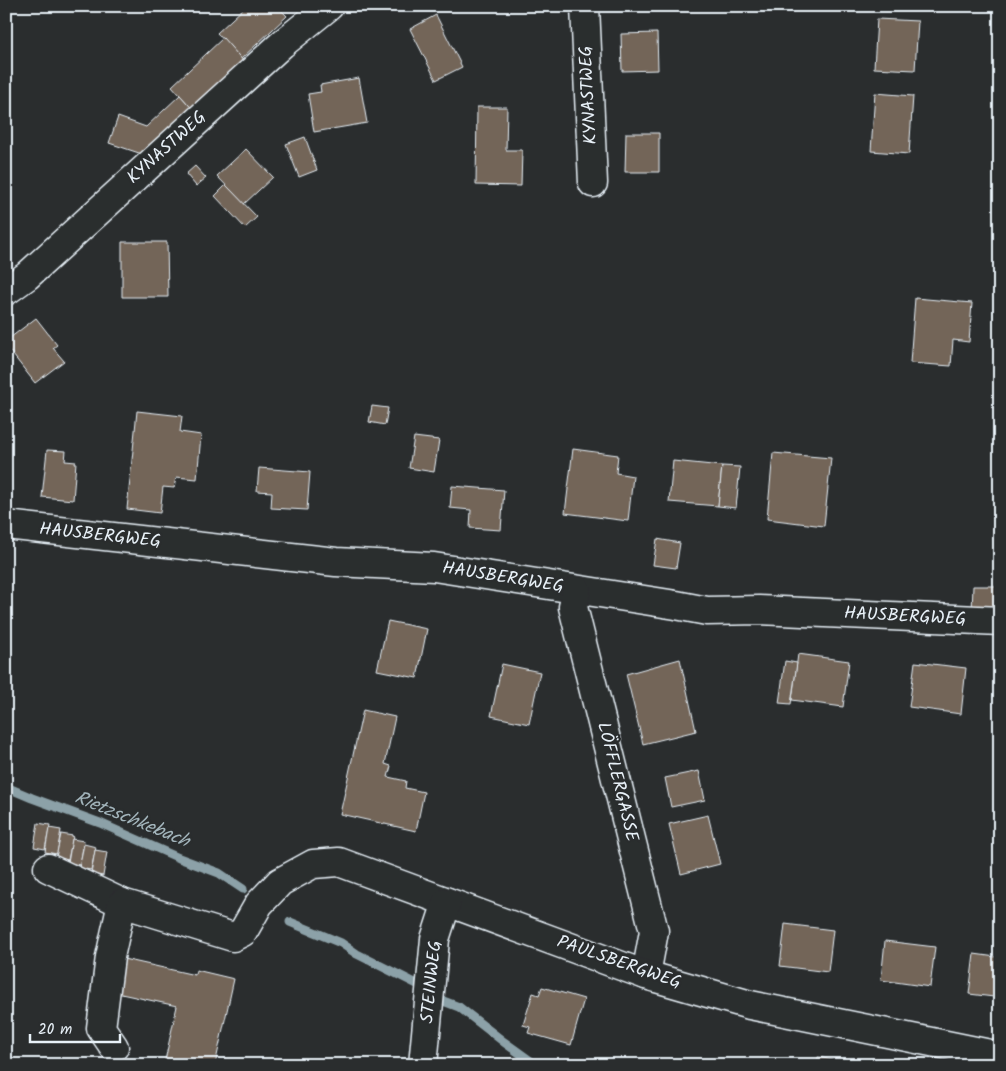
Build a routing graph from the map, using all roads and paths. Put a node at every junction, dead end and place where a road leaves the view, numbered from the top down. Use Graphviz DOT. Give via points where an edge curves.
graph roads {
  1 [pos="329,6"];
  2 [pos="585,6"];
  3 [pos="593,183"];
  4 [pos="6,291"];
  5 [pos="6,525"];
  6 [pos="576,590"];
  7 [pos="1000,622"];
  8 [pos="48,868"];
  9 [pos="447,902"];
  10 [pos="122,903"];
  11 [pos="646,975"];
  12 [pos="114,1047"];
  13 [pos="1000,1056"];
  14 [pos="423,1065"];
  1 -- 4 [label="street, KYNASTWEG" via="282,44 27,276"];
  2 -- 3 [label="street, KYNASTWEG"];
  5 -- 6 [label="street, HAUSBERGWEG" via="336,562 434,568"];
  6 -- 7 [label="street, HAUSBERGWEG" via="707,611 759,610"];
  6 -- 11 [label="street, LÖFFLERGASSE" via="573,607 654,930"];
  8 -- 10 [label="street, PAULSBERGWEG"];
  9 -- 10 [label="street, PAULSBERGWEG" via="339,862 313,864 280,882 259,904 243,932 233,937"];
  9 -- 11 [label="street, PAULSBERGWEG"];
  9 -- 14 [label="street, STEINWEG" via="435,939"];
  10 -- 12 [label="street" via="110,957 101,1028"];
  11 -- 13 [label="street, PAULSBERGWEG" via="750,1005"];
}
